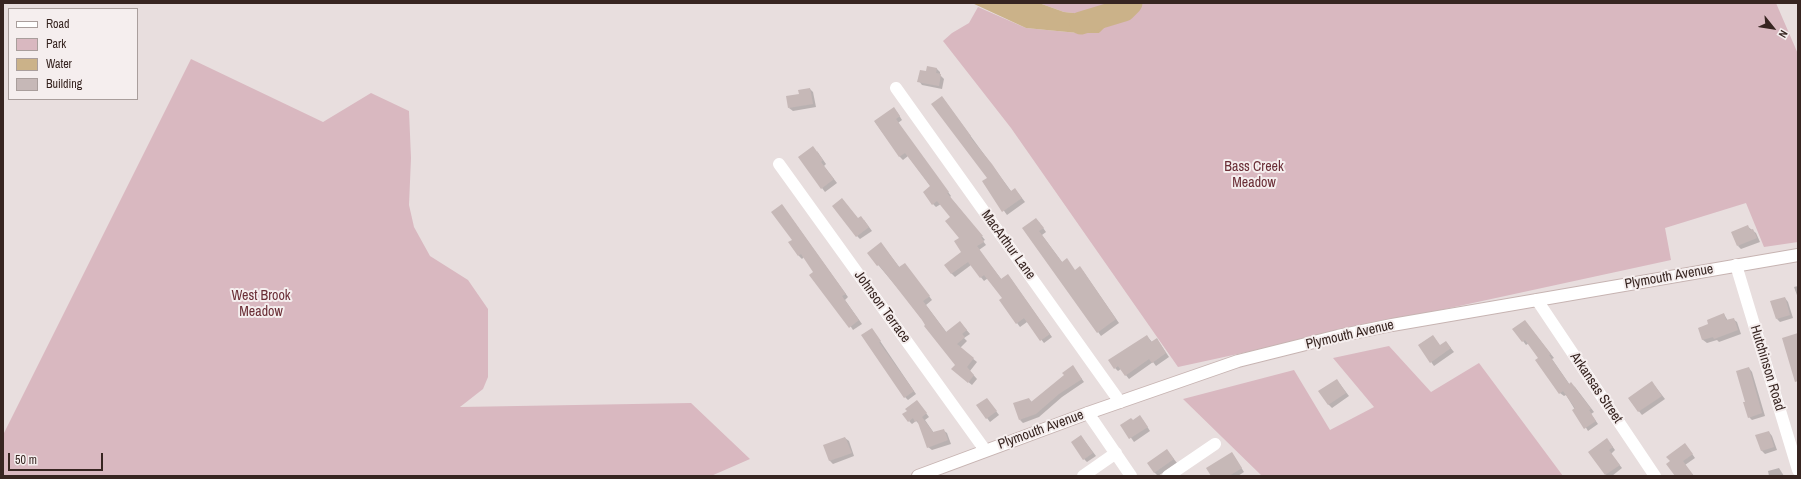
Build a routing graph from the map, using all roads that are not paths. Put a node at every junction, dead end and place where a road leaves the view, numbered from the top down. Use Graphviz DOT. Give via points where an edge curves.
graph roads {
  1 [pos="896,88"];
  2 [pos="779,164"];
  3 [pos="1798,255"];
  4 [pos="1736,265"];
  5 [pos="1537,300"];
  6 [pos="1120,402"];
  7 [pos="1088,413"];
  8 [pos="1215,444"];
  9 [pos="985,450"];
  10 [pos="1116,453"];
  11 [pos="1798,470"];
  12 [pos="918,476"];
  13 [pos="1083,476"];
  14 [pos="1131,476"];
  15 [pos="1168,476"];
  16 [pos="1655,476"];
  1 -- 6 [label="street, MacArthur Lane"];
  2 -- 9 [label="street, Johnson Terrace"];
  3 -- 4 [label="street, Plymouth Avenue"];
  4 -- 5 [label="street, Plymouth Avenue"];
  4 -- 11 [label="street, Hutchinson Road"];
  5 -- 6 [label="street, Plymouth Avenue" via="1338,336 1238,362"];
  5 -- 16 [label="street, Arkansas Street"];
  6 -- 7 [label="street, Plymouth Avenue"];
  7 -- 9 [label="street, Plymouth Avenue"];
  7 -- 10 [label="street"];
  8 -- 15 [label="street"];
  9 -- 12 [label="street, Plymouth Avenue"];
  10 -- 13 [label="street"];
  10 -- 14 [label="street"];
}
